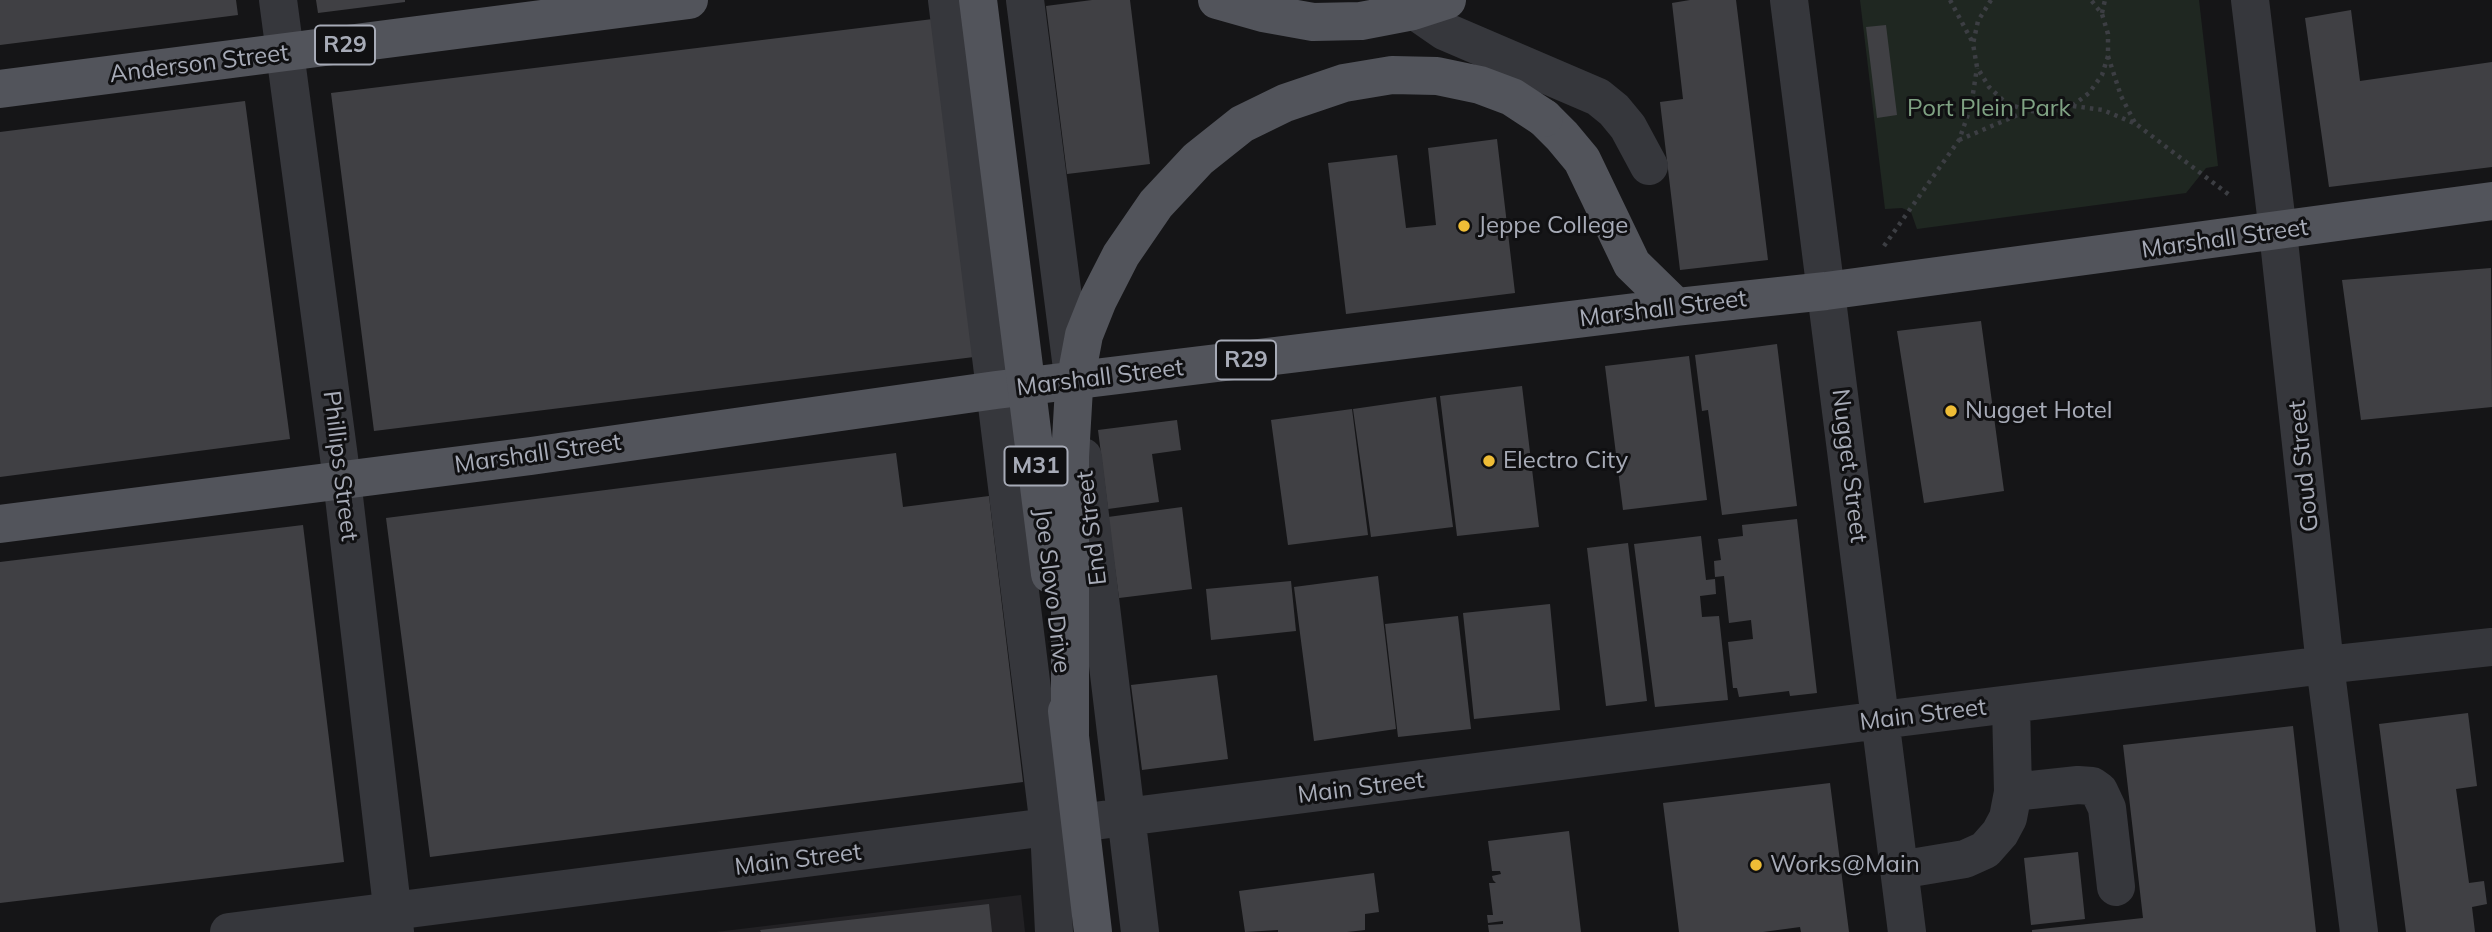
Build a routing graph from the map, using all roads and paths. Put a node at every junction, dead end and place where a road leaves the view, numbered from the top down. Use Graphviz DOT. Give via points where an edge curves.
graph roads {
  1 [pos="278,0"];
  2 [pos="689,0"];
  3 [pos="947,0"];
  4 [pos="978,0"];
  5 [pos="1026,0"];
  6 [pos="1217,0"];
  7 [pos="1405,0"];
  8 [pos="1447,0"];
  9 [pos="1789,0"];
  10 [pos="1950,0"];
  11 [pos="1992,0"];
  12 [pos="2091,0"];
  13 [pos="2105,0"];
  14 [pos="2250,0"];
  15 [pos="2102,14"];
  16 [pos="1973,44"];
  17 [pos="284,52"];
  18 [pos="2108,56"];
  19 [pos="1977,67"];
  20 [pos="0,89"];
  21 [pos="2072,106"];
  22 [pos="2028,111"];
  23 [pos="2136,124"];
  24 [pos="1959,140"];
  25 [pos="1649,166"];
  26 [pos="2492,201"];
  27 [pos="2278,232"];
  28 [pos="1841,289"];
  29 [pos="1676,307"];
  30 [pos="1074,381"];
  31 [pos="996,390"];
  32 [pos="342,480"];
  33 [pos="0,524"];
  34 [pos="2492,647"];
  35 [pos="2325,665"];
  36 [pos="2011,705"];
  37 [pos="1881,720"];
  38 [pos="1070,735"];
  39 [pos="2013,792"];
  40 [pos="1127,818"];
  41 [pos="1049,827"];
  42 [pos="1899,870"];
  43 [pos="2116,887"];
  44 [pos="393,922"];
  45 [pos="229,932"];
  46 [pos="1054,932"];
  47 [pos="1093,932"];
  48 [pos="1140,932"];
  49 [pos="1907,932"];
  50 [pos="2359,932"];
  1 -- 17 [label="street, Phillips Street"];
  2 -- 17 [label="main road, Anderson Street / R29"];
  3 -- 31 [label="street"];
  4 -- 38 [label="main road, Joe Slovo Drive / M31, bridge"];
  5 -- 30 [label="street, End Street"];
  6 -- 8 [label="main road, bridge" via="1313,23 1361,21"];
  7 -- 25 [label="street" via="1444,31 1598,97 1628,127"];
  9 -- 28 [label="street, Nugget Street"];
  10 -- 16 [label="path"];
  11 -- 16 [label="path" via="1978,21"];
  12 -- 15 [label="path"];
  13 -- 15 [label="path"];
  14 -- 27 [label="street, Goud Street"];
  15 -- 18 [label="path"];
  16 -- 19 [label="path"];
  17 -- 20 [label="main road, Anderson Street / R29"];
  17 -- 32 [label="street, Phillips Street"];
  18 -- 21 [label="path" via="2102,75"];
  18 -- 23 [label="path"];
  19 -- 22 [label="path" via="1989,88 2006,103"];
  19 -- 24 [label="path" via="1971,106"];
  21 -- 22 [label="path"];
  21 -- 23 [label="path" via="2103,110"];
  22 -- 24 [label="path"];
  23 -- 27 [label="path"];
  24 -- 28 [label="path"];
  26 -- 27 [label="main road, Marshall Street / R29"];
  27 -- 28 [label="main road, Marshall Street / R29"];
  27 -- 35 [label="street, Goud Street"];
  28 -- 29 [label="main road, Marshall Street / R29"];
  28 -- 37 [label="street, Nugget Street"];
  29 -- 30 [label="main road, Marshall Street / R29"];
  29 -- 38 [label="main road, bridge" via="1632,264 1582,160 1544,118 1512,97 1437,76 1392,75 1344,83 1242,124 1198,159 1156,204 1121,255 1084,335 1074,388 1070,457"];
  30 -- 31 [label="main road, Marshall Street / R29"];
  30 -- 40 [label="street, End Street"];
  31 -- 32 [label="main road, Marshall Street / R29"];
  31 -- 41 [label="street"];
  32 -- 33 [label="main road, Marshall Street / R29"];
  32 -- 44 [label="street, Phillips Street"];
  34 -- 35 [label="street, Main Street"];
  35 -- 36 [label="street, Main Street"];
  35 -- 50 [label="street, Goud Street"];
  36 -- 37 [label="street, Main Street"];
  36 -- 39 [label="street"];
  37 -- 40 [label="street, Main Street"];
  37 -- 42 [label="street, Nugget Street"];
  38 -- 47 [label="main road, Joe Slovo Drive / M31, bridge"];
  39 -- 42 [label="street" via="2008,818 1985,850 1965,859"];
  39 -- 43 [label="street" via="2078,785 2099,791 2107,808"];
  40 -- 41 [label="street, Main Street"];
  40 -- 48 [label="street, End Street"];
  41 -- 44 [label="street, Main Street"];
  41 -- 46 [label="street"];
  42 -- 49 [label="street, Nugget Street"];
  44 -- 45 [label="street, Main Street"];
}
